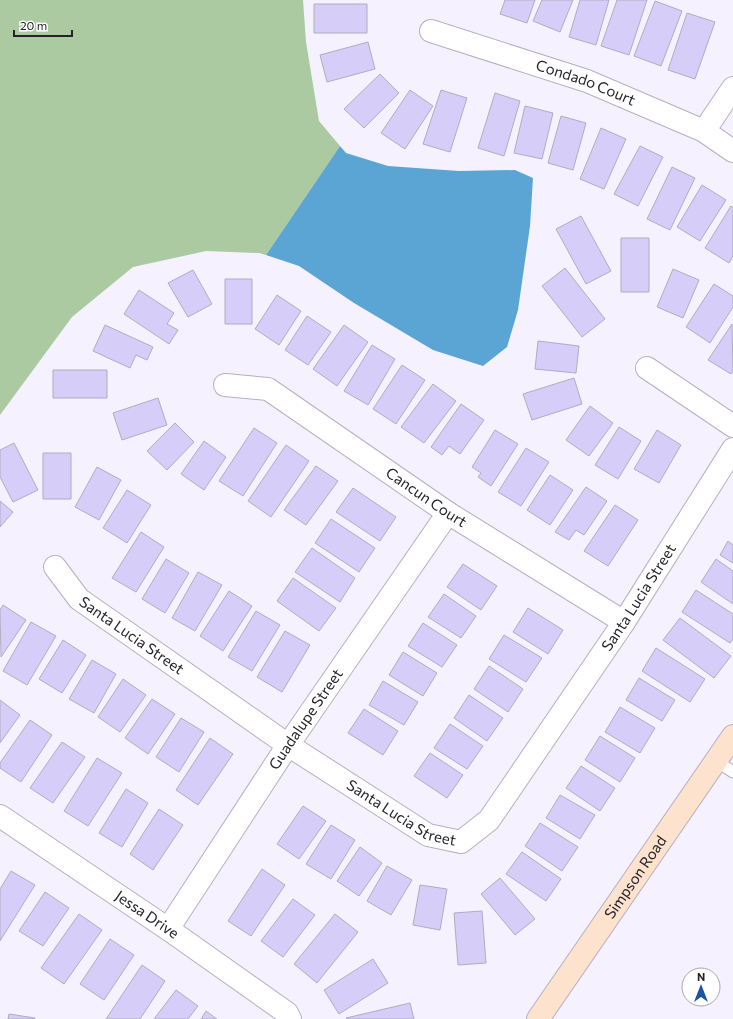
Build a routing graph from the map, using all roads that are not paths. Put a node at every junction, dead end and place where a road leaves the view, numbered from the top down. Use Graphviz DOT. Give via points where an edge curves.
graph roads {
  1 [pos="431,31"];
  2 [pos="733,88"];
  3 [pos="704,130"];
  4 [pos="733,151"];
  5 [pos="647,368"];
  6 [pos="225,385"];
  7 [pos="733,426"];
  8 [pos="733,449"];
  9 [pos="448,513"];
  10 [pos="55,567"];
  11 [pos="624,622"];
  12 [pos="733,736"];
  13 [pos="288,745"];
  14 [pos="724,766"];
  15 [pos="0,816"];
  16 [pos="168,929"];
  17 [pos="290,1019"];
  18 [pos="538,1019"];
  1 -- 3 [label="street, Condado Court" via="587,81"];
  2 -- 3 [label="street"];
  3 -- 4 [label="street, Condado Court"];
  5 -- 7 [label="street"];
  6 -- 9 [label="street, Cancun Court" via="268,389"];
  8 -- 11 [label="street, Santa Lucia Street"];
  9 -- 11 [label="street, Cancun Court"];
  9 -- 13 [label="street, Guadalupe Street"];
  10 -- 13 [label="street, Santa Lucia Street" via="79,599"];
  11 -- 13 [label="street, Santa Lucia Street" via="489,820 461,842 428,835"];
  12 -- 14 [label="main road, Simpson Road"];
  13 -- 16 [label="street, Guadalupe Street"];
  14 -- 18 [label="main road, Simpson Road"];
  15 -- 16 [label="street, Jessa Drive"];
  16 -- 17 [label="street, Jessa Drive" via="287,1013"];
}
